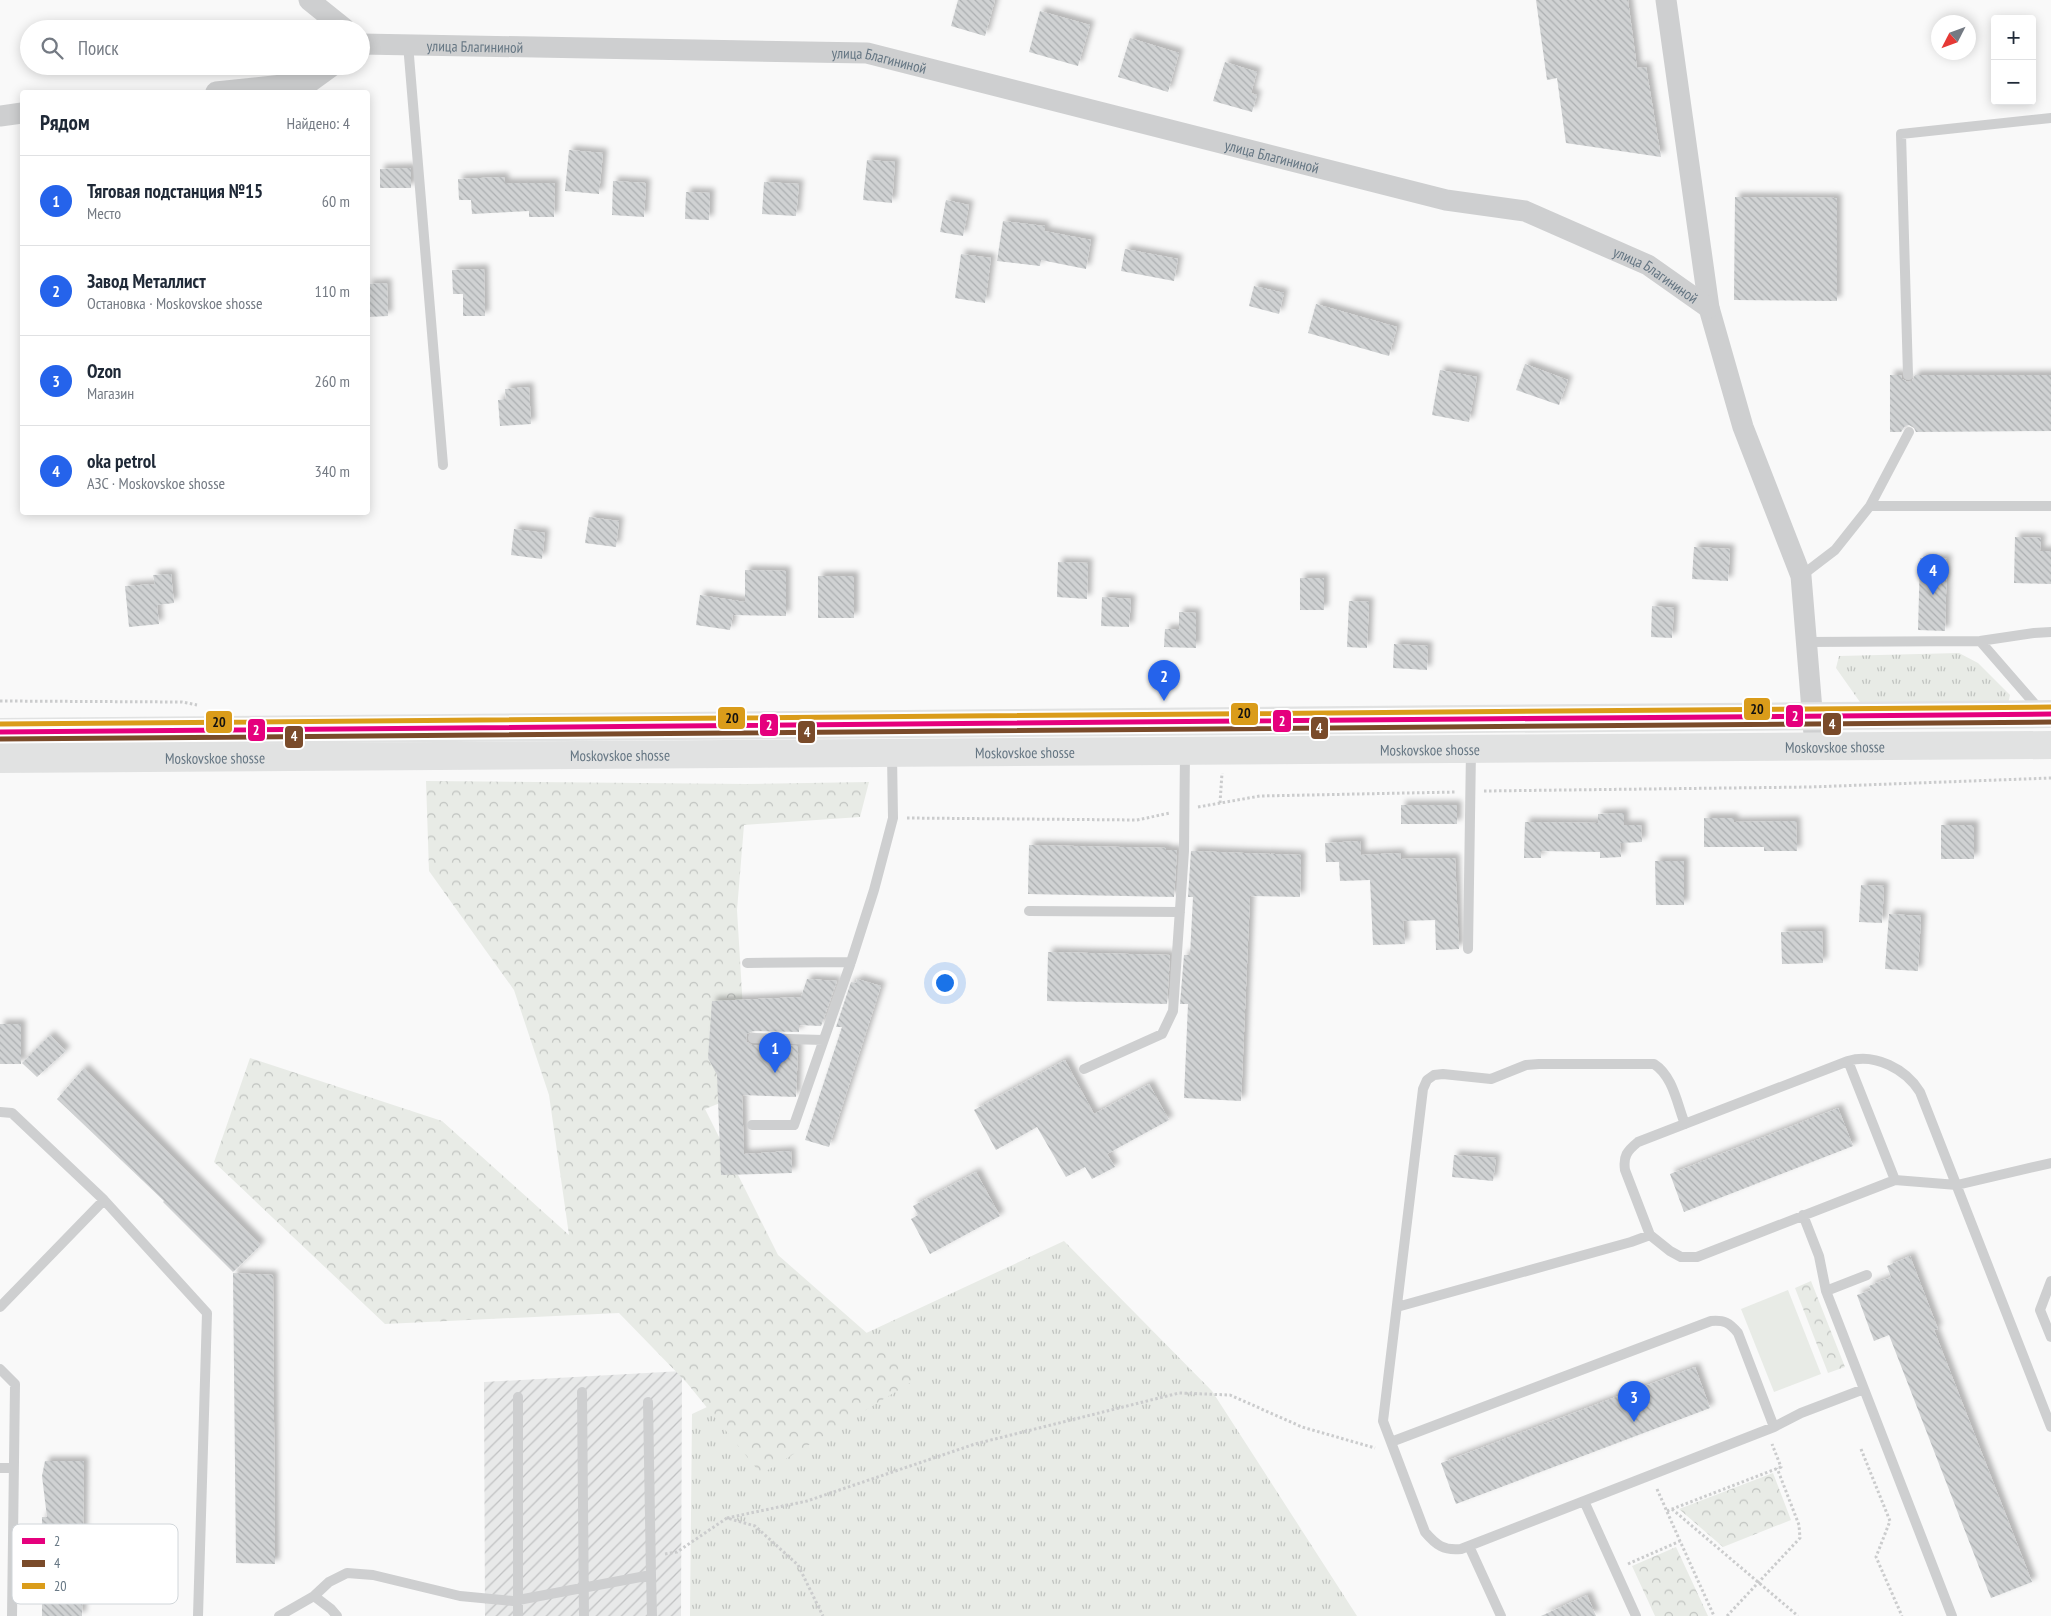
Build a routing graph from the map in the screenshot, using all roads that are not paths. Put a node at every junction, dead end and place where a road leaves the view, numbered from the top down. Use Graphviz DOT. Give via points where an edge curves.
graph roads {
  1 [pos="309,0"];
  2 [pos="1666,0"];
  3 [pos="333,20"];
  4 [pos="370,43"];
  5 [pos="408,44"];
  6 [pos="320,75"];
  7 [pos="235,90"];
  8 [pos="20,113"];
  9 [pos="0,116"];
  10 [pos="2051,118"];
  11 [pos="1708,308"];
  12 [pos="1908,375"];
  13 [pos="1909,432"];
  14 [pos="443,464"];
  15 [pos="1870,506"];
  16 [pos="2051,506"];
  17 [pos="1801,576"];
  18 [pos="2051,632"];
  19 [pos="1807,642"];
  20 [pos="1980,642"];
  21 [pos="2048,714"];
  22 [pos="1813,717"];
  23 [pos="0,732"];
  24 [pos="2051,745"];
  25 [pos="1815,747"];
  26 [pos="1471,749"];
  27 [pos="1185,750"];
  28 [pos="892,751"];
  29 [pos="0,759"];
  30 [pos="1029,911"];
  31 [pos="1180,912"];
  32 [pos="1468,949"];
  33 [pos="851,962"];
  34 [pos="747,963"];
  35 [pos="753,1038"];
  36 [pos="823,1040"];
  37 [pos="1848,1061"];
  38 [pos="1084,1069"];
  39 [pos="0,1112"];
  40 [pos="1684,1124"];
  41 [pos="752,1125"];
  42 [pos="2051,1163"];
  43 [pos="1895,1180"];
  44 [pos="1956,1185"];
  45 [pos="104,1200"];
  46 [pos="1803,1215"];
  47 [pos="1650,1235"];
  48 [pos="1867,1275"];
  49 [pos="2051,1281"];
  50 [pos="1826,1291"];
  51 [pos="0,1307"];
  52 [pos="1397,1307"];
  53 [pos="2051,1338"];
  54 [pos="0,1368"];
  55 [pos="1864,1389"];
  56 [pos="582,1392"];
  57 [pos="518,1397"];
  58 [pos="648,1402"];
  59 [pos="2051,1426"];
  60 [pos="1770,1428"];
  61 [pos="1391,1442"];
  62 [pos="0,1468"];
  63 [pos="14,1468"];
  64 [pos="1584,1501"];
  65 [pos="13,1524"];
  66 [pos="1469,1546"];
  67 [pos="651,1575"];
  68 [pos="584,1588"];
  69 [pos="314,1596"];
  70 [pos="517,1600"];
  71 [pos="198,1616"];
  72 [pos="279,1616"];
  73 [pos="336,1616"];
  74 [pos="518,1616"];
  75 [pos="584,1616"];
  76 [pos="652,1616"];
  77 [pos="1501,1616"];
  78 [pos="1636,1616"];
  79 [pos="1952,1616"];
  1 -- 3 [label="street"];
  2 -- 11 [label="street"];
  4 -- 5 [label="street, улица Благининой"];
  5 -- 11 [label="street, улица Благининой" via="867,53 1446,200 1525,211 1648,265"];
  5 -- 14 [label="lane"];
  6 -- 7 [label="street" via="310,82"];
  8 -- 9 [label="street"];
  10 -- 12 [label="lane" via="1901,134"];
  11 -- 17 [label="street, улица Благининой" via="1743,427"];
  13 -- 15 [label="lane"];
  15 -- 16 [label="lane"];
  15 -- 17 [label="lane" via="1835,550"];
  17 -- 19 [label="street, улица Благининой"];
  18 -- 20 [label="lane"];
  19 -- 20 [label="lane"];
  19 -- 22 [label="street, улица Благининой"];
  20 -- 21 [label="lane"];
  21 -- 22 [label="main road, Moskovskoe shosse"];
  22 -- 23 [label="main road, Moskovskoe shosse"];
  22 -- 25 [label="street, улица Благининой"];
  24 -- 25 [label="main road, Moskovskoe shosse"];
  25 -- 26 [label="main road, Moskovskoe shosse"];
  26 -- 27 [label="main road, Moskovskoe shosse"];
  26 -- 32 [label="lane"];
  27 -- 28 [label="main road, Moskovskoe shosse"];
  27 -- 31 [label="lane" via="1186,810"];
  28 -- 29 [label="main road, Moskovskoe shosse"];
  28 -- 33 [label="lane" via="893,818"];
  30 -- 31 [label="lane"];
  31 -- 38 [label="lane" via="1173,1011 1162,1034"];
  33 -- 34 [label="lane"];
  33 -- 36 [label="lane"];
  35 -- 36 [label="lane"];
  36 -- 41 [label="lane" via="794,1125"];
  37 -- 40 [label="lane"];
  37 -- 43 [label="lane"];
  37 -- 44 [label="lane" via="1878,1060 1914,1082"];
  39 -- 45 [label="lane" via="12,1113"];
  40 -- 47 [label="lane" via="1638,1142 1623,1158"];
  40 -- 52 [label="lane" via="1668,1077 1654,1064 1526,1065 1491,1079 1434,1075 1423,1089"];
  42 -- 44 [label="lane"];
  43 -- 44 [label="lane"];
  43 -- 46 [label="lane"];
  44 -- 59 [label="lane"];
  45 -- 51 [label="lane"];
  45 -- 71 [label="lane" via="207,1313"];
  46 -- 47 [label="lane" via="1689,1258 1670,1251"];
  46 -- 50 [label="lane" via="1819,1256"];
  47 -- 52 [label="lane"];
  48 -- 50 [label="lane"];
  49 -- 53 [label="lane" via="2040,1310"];
  50 -- 55 [label="lane"];
  52 -- 61 [label="lane" via="1383,1421"];
  54 -- 63 [label="lane" via="15,1384"];
  55 -- 60 [label="lane"];
  55 -- 79 [label="lane"];
  56 -- 68 [label="lane"];
  57 -- 70 [label="lane"];
  58 -- 67 [label="lane"];
  60 -- 61 [label="lane" via="1738,1333 1730,1323 1721,1320 1711,1321"];
  60 -- 64 [label="lane"];
  61 -- 66 [label="lane" via="1426,1532 1434,1543 1452,1550"];
  62 -- 63 [label="lane"];
  63 -- 65 [label="lane"];
  64 -- 66 [label="lane"];
  64 -- 78 [label="lane"];
  66 -- 77 [label="lane"];
  67 -- 68 [label="lane"];
  67 -- 76 [label="lane"];
  68 -- 70 [label="lane"];
  68 -- 75 [label="lane"];
  69 -- 70 [label="lane" via="329,1582 347,1573 373,1575 460,1596"];
  69 -- 72 [label="lane"];
  69 -- 73 [label="lane"];
  70 -- 74 [label="lane"];
}
